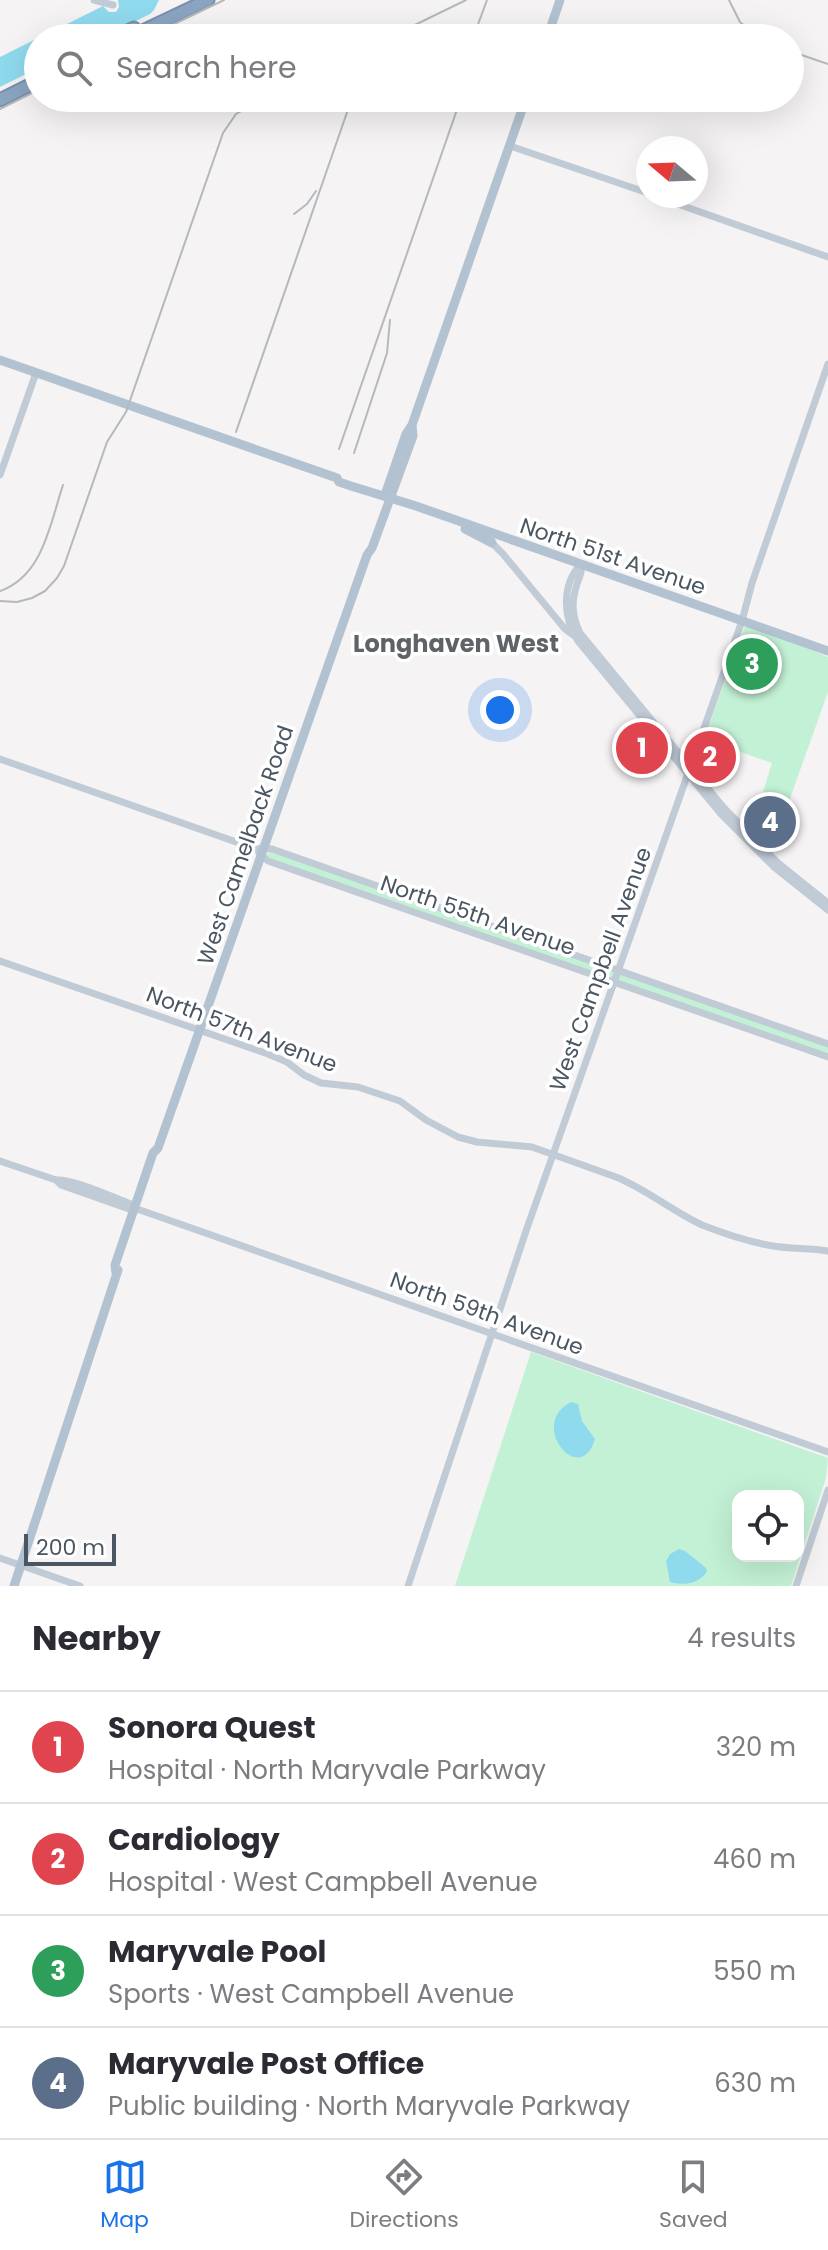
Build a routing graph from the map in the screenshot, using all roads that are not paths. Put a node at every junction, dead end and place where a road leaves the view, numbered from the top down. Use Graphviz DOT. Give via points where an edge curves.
graph roads {
  1 [pos="94,0"];
  2 [pos="193,0"];
  3 [pos="208,0"];
  4 [pos="560,0"];
  5 [pos="113,5"];
  6 [pos="171,10"];
  7 [pos="142,24"];
  8 [pos="152,24"];
  9 [pos="158,24"];
  10 [pos="552,24"];
  11 [pos="24,81"];
  12 [pos="24,88"];
  13 [pos="0,92"];
  14 [pos="0,100"];
  15 [pos="521,112"];
  16 [pos="510,146"];
  17 [pos="636,189"];
  18 [pos="689,208"];
  19 [pos="828,257"];
  20 [pos="0,360"];
  21 [pos="828,364"];
  22 [pos="36,373"];
  23 [pos="0,475"];
  24 [pos="388,496"];
  25 [pos="442,515"];
  26 [pos="490,532"];
  27 [pos="492,543"];
  28 [pos="581,564"];
  29 [pos="742,621"];
  30 [pos="575,636"];
  31 [pos="828,651"];
  32 [pos="649,722"];
  33 [pos="659,739"];
  34 [pos="679,754"];
  35 [pos="0,759"];
  36 [pos="690,771"];
  37 [pos="260,851"];
  38 [pos="828,900"];
  39 [pos="828,910"];
  40 [pos="0,961"];
  41 [pos="619,971"];
  42 [pos="615,983"];
  43 [pos="199,1030"];
  44 [pos="828,1044"];
  45 [pos="828,1057"];
  46 [pos="554,1154"];
  47 [pos="0,1161"];
  48 [pos="137,1209"];
  49 [pos="828,1251"];
  50 [pos="491,1334"];
  51 [pos="828,1452"];
  52 [pos="828,1490"];
  53 [pos="0,1558"];
  54 [pos="21,1565"];
  55 [pos="14,1586"];
  56 [pos="80,1586"];
  57 [pos="408,1586"];
  58 [pos="796,1586"];
  1 -- 5 [label="street"];
  2 -- 6 [label="highway"];
  3 -- 9 [label="highway"];
  4 -- 10 [label="main road"];
  6 -- 7 [label="highway"];
  6 -- 8 [label="highway"];
  11 -- 13 [label="highway"];
  12 -- 14 [label="highway"];
  15 -- 16 [label="main road, West Camelback Road"];
  16 -- 17 [label="street"];
  16 -- 24 [label="main road, West Camelback Road"];
  18 -- 19 [label="street"];
  20 -- 22 [label="main road, North 51st Avenue"];
  21 -- 29 [label="street, West Campbell Avenue"];
  22 -- 23 [label="street"];
  22 -- 24 [label="main road, North 51st Avenue"];
  24 -- 25 [label="main road, North 51st Avenue"];
  24 -- 37 [label="main road, West Camelback Road"];
  25 -- 26 [label="main road, North 51st Avenue"];
  25 -- 27 [label="main road"];
  26 -- 27 [label="street"];
  26 -- 28 [label="main road, North 51st Avenue"];
  27 -- 30 [label="street"];
  28 -- 29 [label="main road, North 51st Avenue"];
  28 -- 30 [label="street" via="566,604"];
  28 -- 32 [label="street" via="573,602 577,625"];
  29 -- 31 [label="main road, North 51st Avenue"];
  29 -- 36 [label="street, West Campbell Avenue"];
  30 -- 32 [label="street"];
  32 -- 33 [label="street"];
  32 -- 34 [label="street"];
  33 -- 34 [label="street"];
  33 -- 36 [label="street"];
  34 -- 36 [label="street"];
  35 -- 37 [label="street, North 55th Avenue"];
  36 -- 38 [label="street" via="752,838"];
  36 -- 39 [label="street" via="743,838"];
  36 -- 41 [label="street, West Campbell Avenue"];
  37 -- 41 [label="street, North 55th Avenue"];
  37 -- 42 [label="street, North 55th Avenue" via="268,861"];
  37 -- 43 [label="main road, West Camelback Road"];
  40 -- 43 [label="street, North 57th Avenue"];
  41 -- 42 [label="street, West Campbell Avenue"];
  41 -- 44 [label="street, North 55th Avenue"];
  42 -- 45 [label="street, North 55th Avenue"];
  42 -- 46 [label="street, West Campbell Avenue"];
  43 -- 46 [label="street, North 57th Avenue" via="287,1062 321,1083 358,1087 400,1101 458,1137"];
  43 -- 48 [label="main road, West Camelback Road"];
  46 -- 49 [label="street, North 57th Avenue" via="630,1182 722,1233 774,1247"];
  46 -- 50 [label="street, West Campbell Avenue"];
  47 -- 48 [label="street, North 59th Avenue"];
  48 -- 50 [label="street, North 59th Avenue"];
  48 -- 54 [label="main road, West Camelback Road"];
  50 -- 51 [label="street, North 59th Avenue"];
  50 -- 57 [label="street, West Campbell Avenue"];
  52 -- 58 [label="street"];
  53 -- 54 [label="street"];
  54 -- 55 [label="main road, West Camelback Road"];
  54 -- 56 [label="street"];
}
